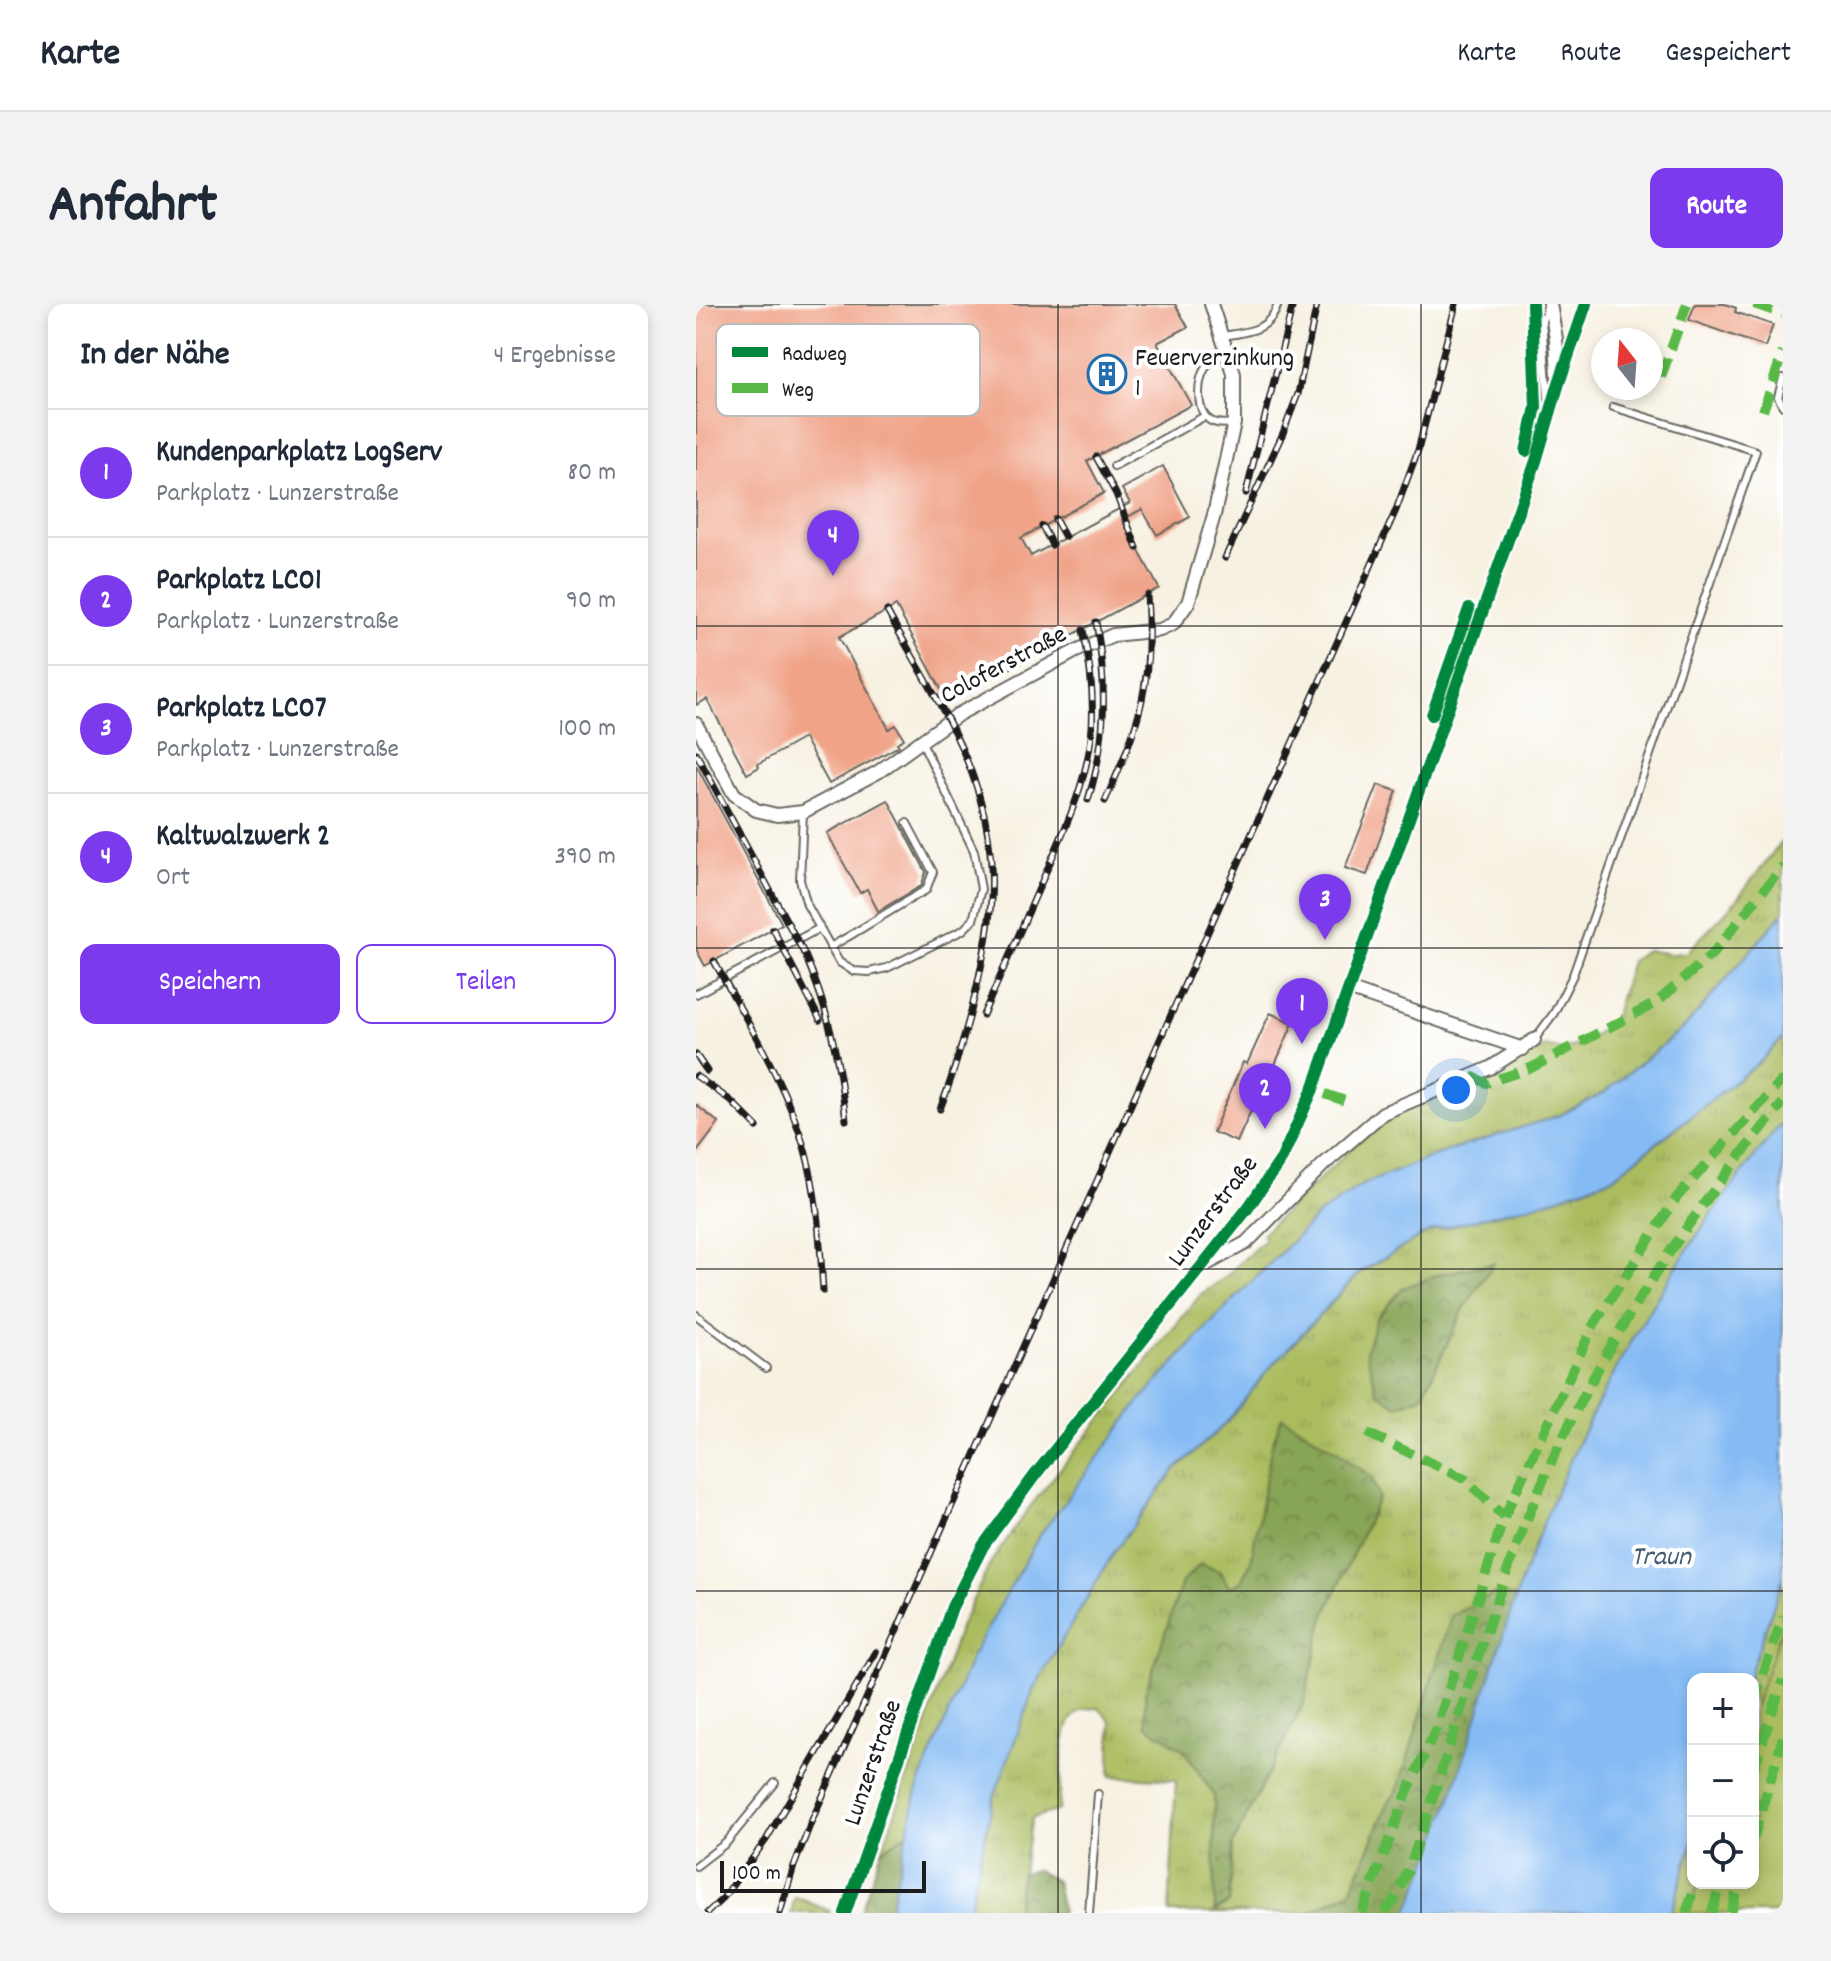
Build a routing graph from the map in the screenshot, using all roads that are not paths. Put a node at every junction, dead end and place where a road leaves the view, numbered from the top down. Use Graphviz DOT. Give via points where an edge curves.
graph roads {
  1 [pos="1211,304"];
  2 [pos="1278,304"];
  3 [pos="1549,304"];
  4 [pos="1586,304"];
  5 [pos="1223,336"];
  6 [pos="1229,354"];
  7 [pos="1783,378"];
  8 [pos="1559,383"];
  9 [pos="1783,406"];
  10 [pos="1613,407"];
  11 [pos="1205,416"];
  12 [pos="1550,416"];
  13 [pos="1234,423"];
  14 [pos="1114,466"];
  15 [pos="696,724"];
  16 [pos="921,740"];
  17 [pos="803,812"];
  18 [pos="907,823"];
  19 [pos="820,928"];
  20 [pos="830,947"];
  21 [pos="1348,989"];
  22 [pos="696,994"];
  23 [pos="1534,1040"];
  24 [pos="1523,1049"];
  25 [pos="1202,1266"];
  26 [pos="696,1315"];
  27 [pos="766,1368"];
  28 [pos="775,1783"];
  29 [pos="1098,1794"];
  30 [pos="696,1866"];
  31 [pos="845,1913"];
  32 [pos="1089,1913"];
  1 -- 5 [label="street, Coloferstraße"];
  2 -- 5 [label="lane" via="1264,326"];
  3 -- 8 [label="street, Lunzerstraße"];
  3 -- 12 [label="lane" via="1542,321"];
  4 -- 8 [label="street, Lunzerstraße"];
  5 -- 6 [label="street, Coloferstraße"];
  6 -- 11 [label="lane" via="1204,368 1199,384"];
  6 -- 13 [label="street, Coloferstraße"];
  7 -- 9 [label="lane" via="1778,397"];
  8 -- 12 [label="street, Lunzerstraße"];
  10 -- 23 [label="lane" via="1756,451 1573,975"];
  11 -- 13 [label="lane" via="1212,422"];
  11 -- 14 [label="lane"];
  12 -- 21 [label="street, Lunzerstraße"];
  13 -- 16 [label="street, Coloferstraße" via="1188,603 1173,624 1113,635 1086,646"];
  15 -- 17 [label="street" via="742,801 777,815"];
  16 -- 17 [label="street, Coloferstraße" via="878,772"];
  16 -- 20 [label="lane" via="974,851 981,889 973,920 963,930 869,972 853,971"];
  17 -- 19 [label="lane" via="800,880"];
  18 -- 20 [label="lane" via="933,872 926,890"];
  19 -- 20 [label="lane"];
  19 -- 22 [label="lane"];
  21 -- 24 [label="street"];
  21 -- 25 [label="street, Lunzerstraße" via="1282,1158"];
  23 -- 24 [label="street"];
  24 -- 25 [label="street" via="1383,1113 1246,1243"];
  25 -- 31 [label="street, Lunzerstraße" via="1004,1516 966,1575"];
  26 -- 27 [label="lane"];
  28 -- 30 [label="lane" via="726,1843"];
  29 -- 32 [label="lane"];
}
